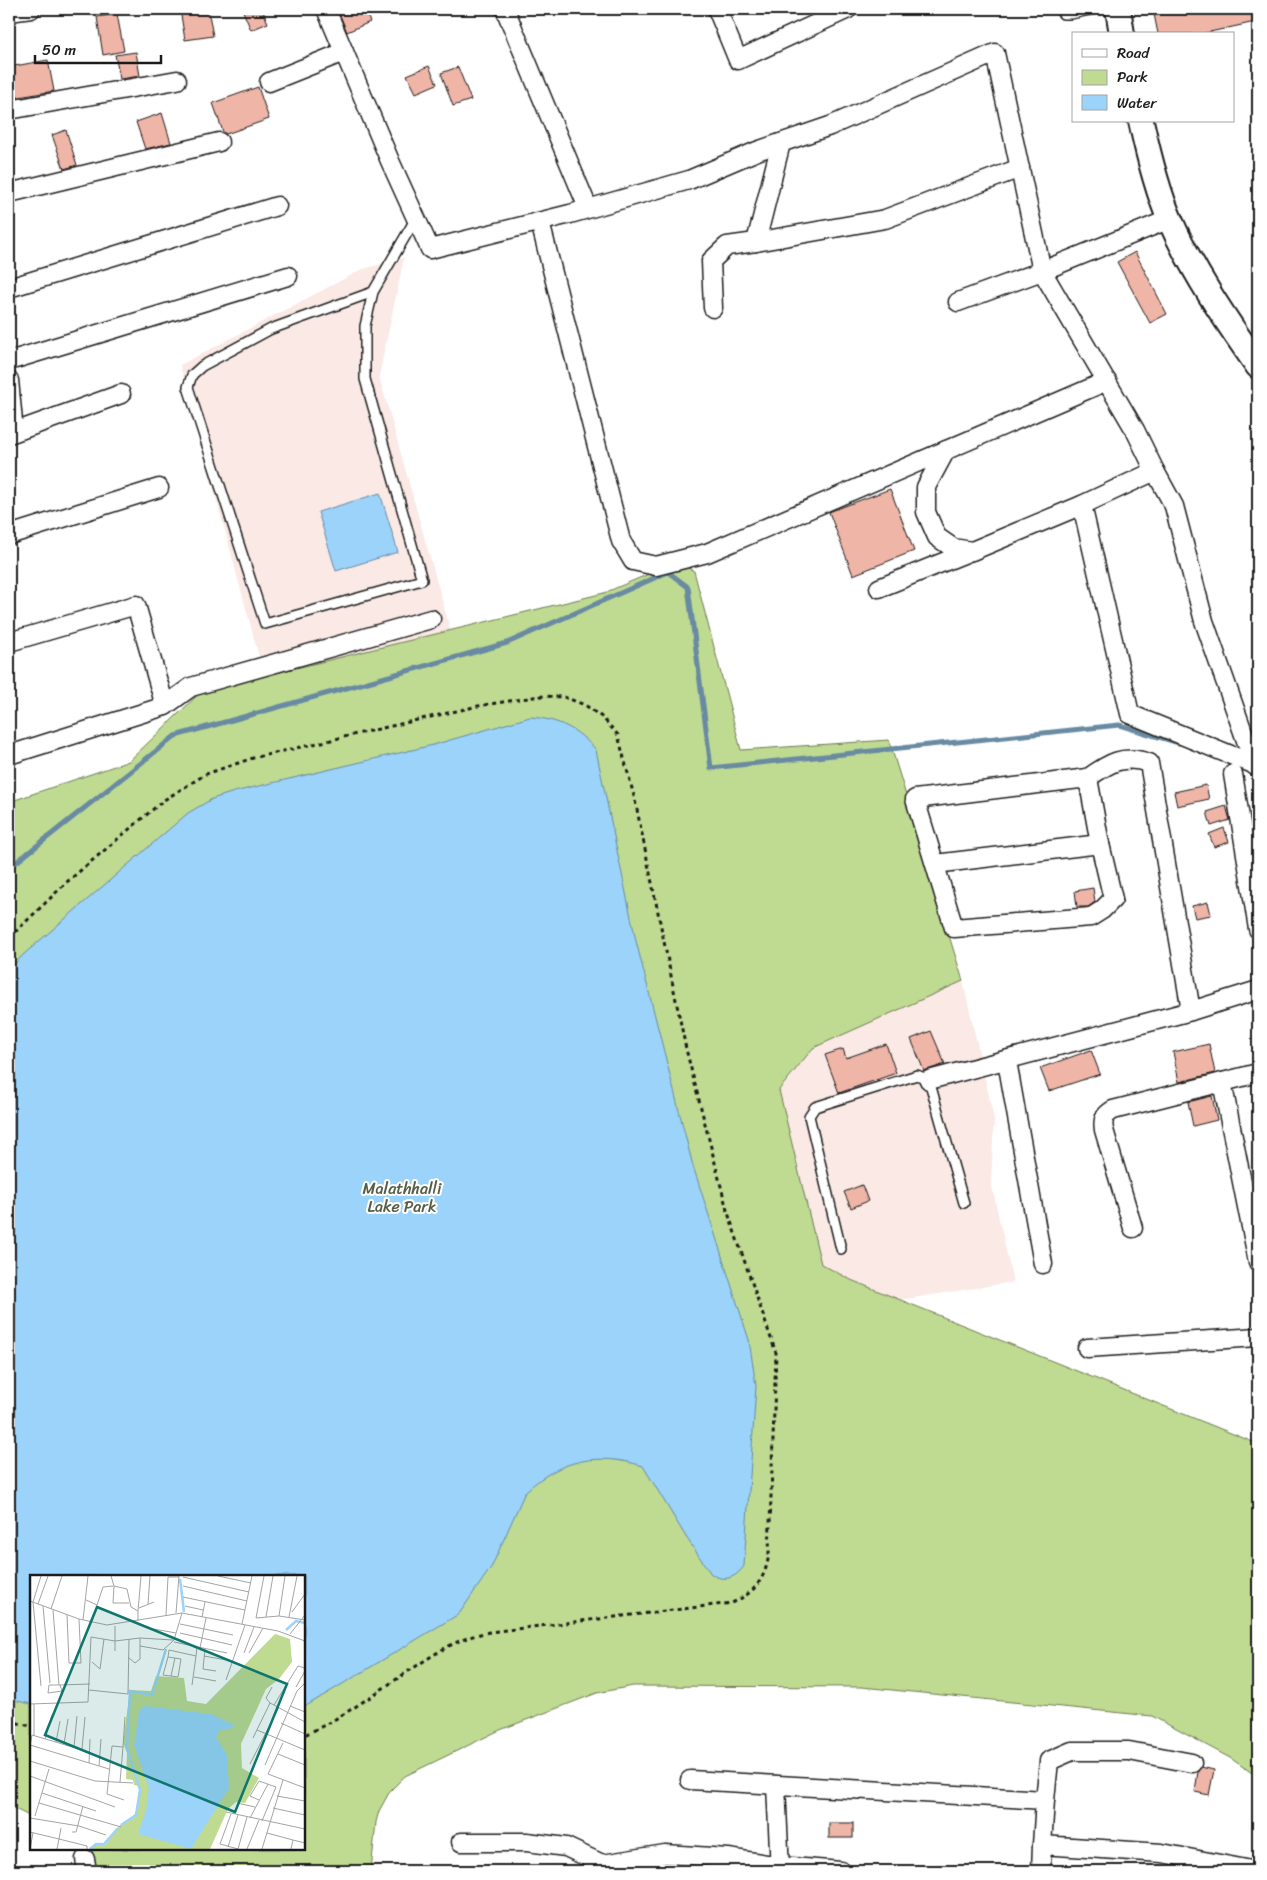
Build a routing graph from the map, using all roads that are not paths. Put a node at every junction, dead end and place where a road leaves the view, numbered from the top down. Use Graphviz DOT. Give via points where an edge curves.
graph roads {
  1 [pos="31,9"];
  2 [pos="326,9"];
  3 [pos="505,9"];
  4 [pos="717,9"];
  5 [pos="848,9"];
  6 [pos="1059,9"];
  7 [pos="1095,9"];
  8 [pos="1118,9"];
  9 [pos="9,12"];
  10 [pos="1122,32"];
  11 [pos="344,52"];
  12 [pos="177,80"];
  13 [pos="269,82"];
  14 [pos="9,110"];
  15 [pos="1141,122"];
  16 [pos="219,142"];
  17 [pos="781,143"];
  18 [pos="1020,168"];
  19 [pos="9,193"];
  20 [pos="277,206"];
  21 [pos="588,208"];
  22 [pos="416,218"];
  23 [pos="1170,219"];
  24 [pos="540,222"];
  25 [pos="756,242"];
  26 [pos="1042,271"];
  27 [pos="288,276"];
  28 [pos="9,288"];
  29 [pos="373,292"];
  30 [pos="958,302"];
  31 [pos="713,308"];
  32 [pos="9,361"];
  33 [pos="1258,366"];
  34 [pos="9,380"];
  35 [pos="1107,381"];
  36 [pos="122,394"];
  37 [pos="12,433"];
  38 [pos="946,450"];
  39 [pos="1155,471"];
  40 [pos="160,488"];
  41 [pos="1082,505"];
  42 [pos="9,535"];
  43 [pos="972,551"];
  44 [pos="879,588"];
  45 [pos="431,619"];
  46 [pos="9,642"];
  47 [pos="165,706"];
  48 [pos="9,756"];
  49 [pos="1257,766"];
  50 [pos="1233,774"];
  51 [pos="1088,778"];
  52 [pos="1100,844"];
  53 [pos="935,864"];
  54 [pos="1258,929"];
  55 [pos="1258,990"];
  56 [pos="1190,1011"];
  57 [pos="1007,1061"];
  58 [pos="1258,1073"];
  59 [pos="929,1080"];
  60 [pos="1222,1082"];
  61 [pos="964,1203"];
  62 [pos="1133,1228"];
  63 [pos="841,1249"];
  64 [pos="1258,1262"];
  65 [pos="1043,1264"];
  66 [pos="1258,1337"];
  67 [pos="1087,1348"];
  68 [pos="1192,1763"];
  69 [pos="690,1780"];
  70 [pos="776,1785"];
  71 [pos="1045,1800"];
  72 [pos="461,1842"];
  73 [pos="1042,1845"];
  74 [pos="780,1869"];
  75 [pos="841,1871"];
  76 [pos="1041,1871"];
  77 [pos="1257,1871"];
  1 -- 9 [label="street"];
  2 -- 11 [label="street"];
  3 -- 21 [label="street"];
  4 -- 5 [label="street" via="738,60"];
  6 -- 7 [label="lane" via="1063,14 1071,14"];
  8 -- 10 [label="main road"];
  11 -- 13 [label="street"];
  11 -- 22 [label="street"];
  12 -- 14 [label="street"];
  15 -- 23 [label="main road"];
  16 -- 19 [label="street"];
  17 -- 18 [label="street" via="830,126 994,52"];
  17 -- 21 [label="street" via="689,180"];
  17 -- 25 [label="street"];
  18 -- 25 [label="street" via="885,219"];
  18 -- 26 [label="street"];
  20 -- 28 [label="street"];
  21 -- 24 [label="street"];
  22 -- 24 [label="street" via="430,249"];
  22 -- 29 [label="lane"];
  23 -- 26 [label="street"];
  23 -- 33 [label="main road" via="1215,305"];
  24 -- 38 [label="street" via="621,541 633,561 656,566 707,553"];
  25 -- 31 [label="street" via="727,246 711,261"];
  26 -- 30 [label="street"];
  26 -- 35 [label="street"];
  27 -- 32 [label="street"];
  29 -- 29 [label="lane" via="365,326 365,379 422,580 265,624 188,387 192,375 202,366 271,329"];
  34 -- 37 [label="street"];
  35 -- 38 [label="street"];
  35 -- 39 [label="street"];
  36 -- 37 [label="street"];
  38 -- 43 [label="street" via="926,488 926,512 937,537 952,548"];
  39 -- 41 [label="street"];
  39 -- 49 [label="street" via="1174,506 1204,621"];
  40 -- 42 [label="street"];
  41 -- 43 [label="street"];
  41 -- 49 [label="street" via="1130,714"];
  43 -- 44 [label="street"];
  45 -- 47 [label="street" via="191,687"];
  46 -- 47 [label="street" via="136,605"];
  47 -- 48 [label="street"];
  50 -- 54 [label="street"];
  51 -- 52 [label="street"];
  51 -- 53 [label="street" via="915,799"];
  51 -- 56 [label="street" via="1104,766 1121,760 1135,758 1149,763"];
  52 -- 53 [label="street"];
  52 -- 53 [label="street" via="1113,899 1090,916 954,928"];
  55 -- 56 [label="street"];
  56 -- 57 [label="street"];
  57 -- 59 [label="street"];
  57 -- 65 [label="street"];
  58 -- 60 [label="street"];
  59 -- 61 [label="lane"];
  59 -- 63 [label="lane" via="917,1075 815,1108 809,1116"];
  60 -- 62 [label="street" via="1114,1110 1106,1115 1104,1130"];
  60 -- 64 [label="street"];
  66 -- 67 [label="street"];
  68 -- 71 [label="street" via="1129,1751 1072,1751 1049,1762"];
  69 -- 70 [label="street"];
  70 -- 71 [label="street"];
  70 -- 74 [label="street"];
  71 -- 73 [label="street"];
  72 -- 74 [label="street" via="528,1842 566,1847 602,1864 665,1854 728,1858"];
  73 -- 76 [label="street"];
  73 -- 77 [label="street" via="1162,1853"];
  74 -- 75 [label="street"];
}
